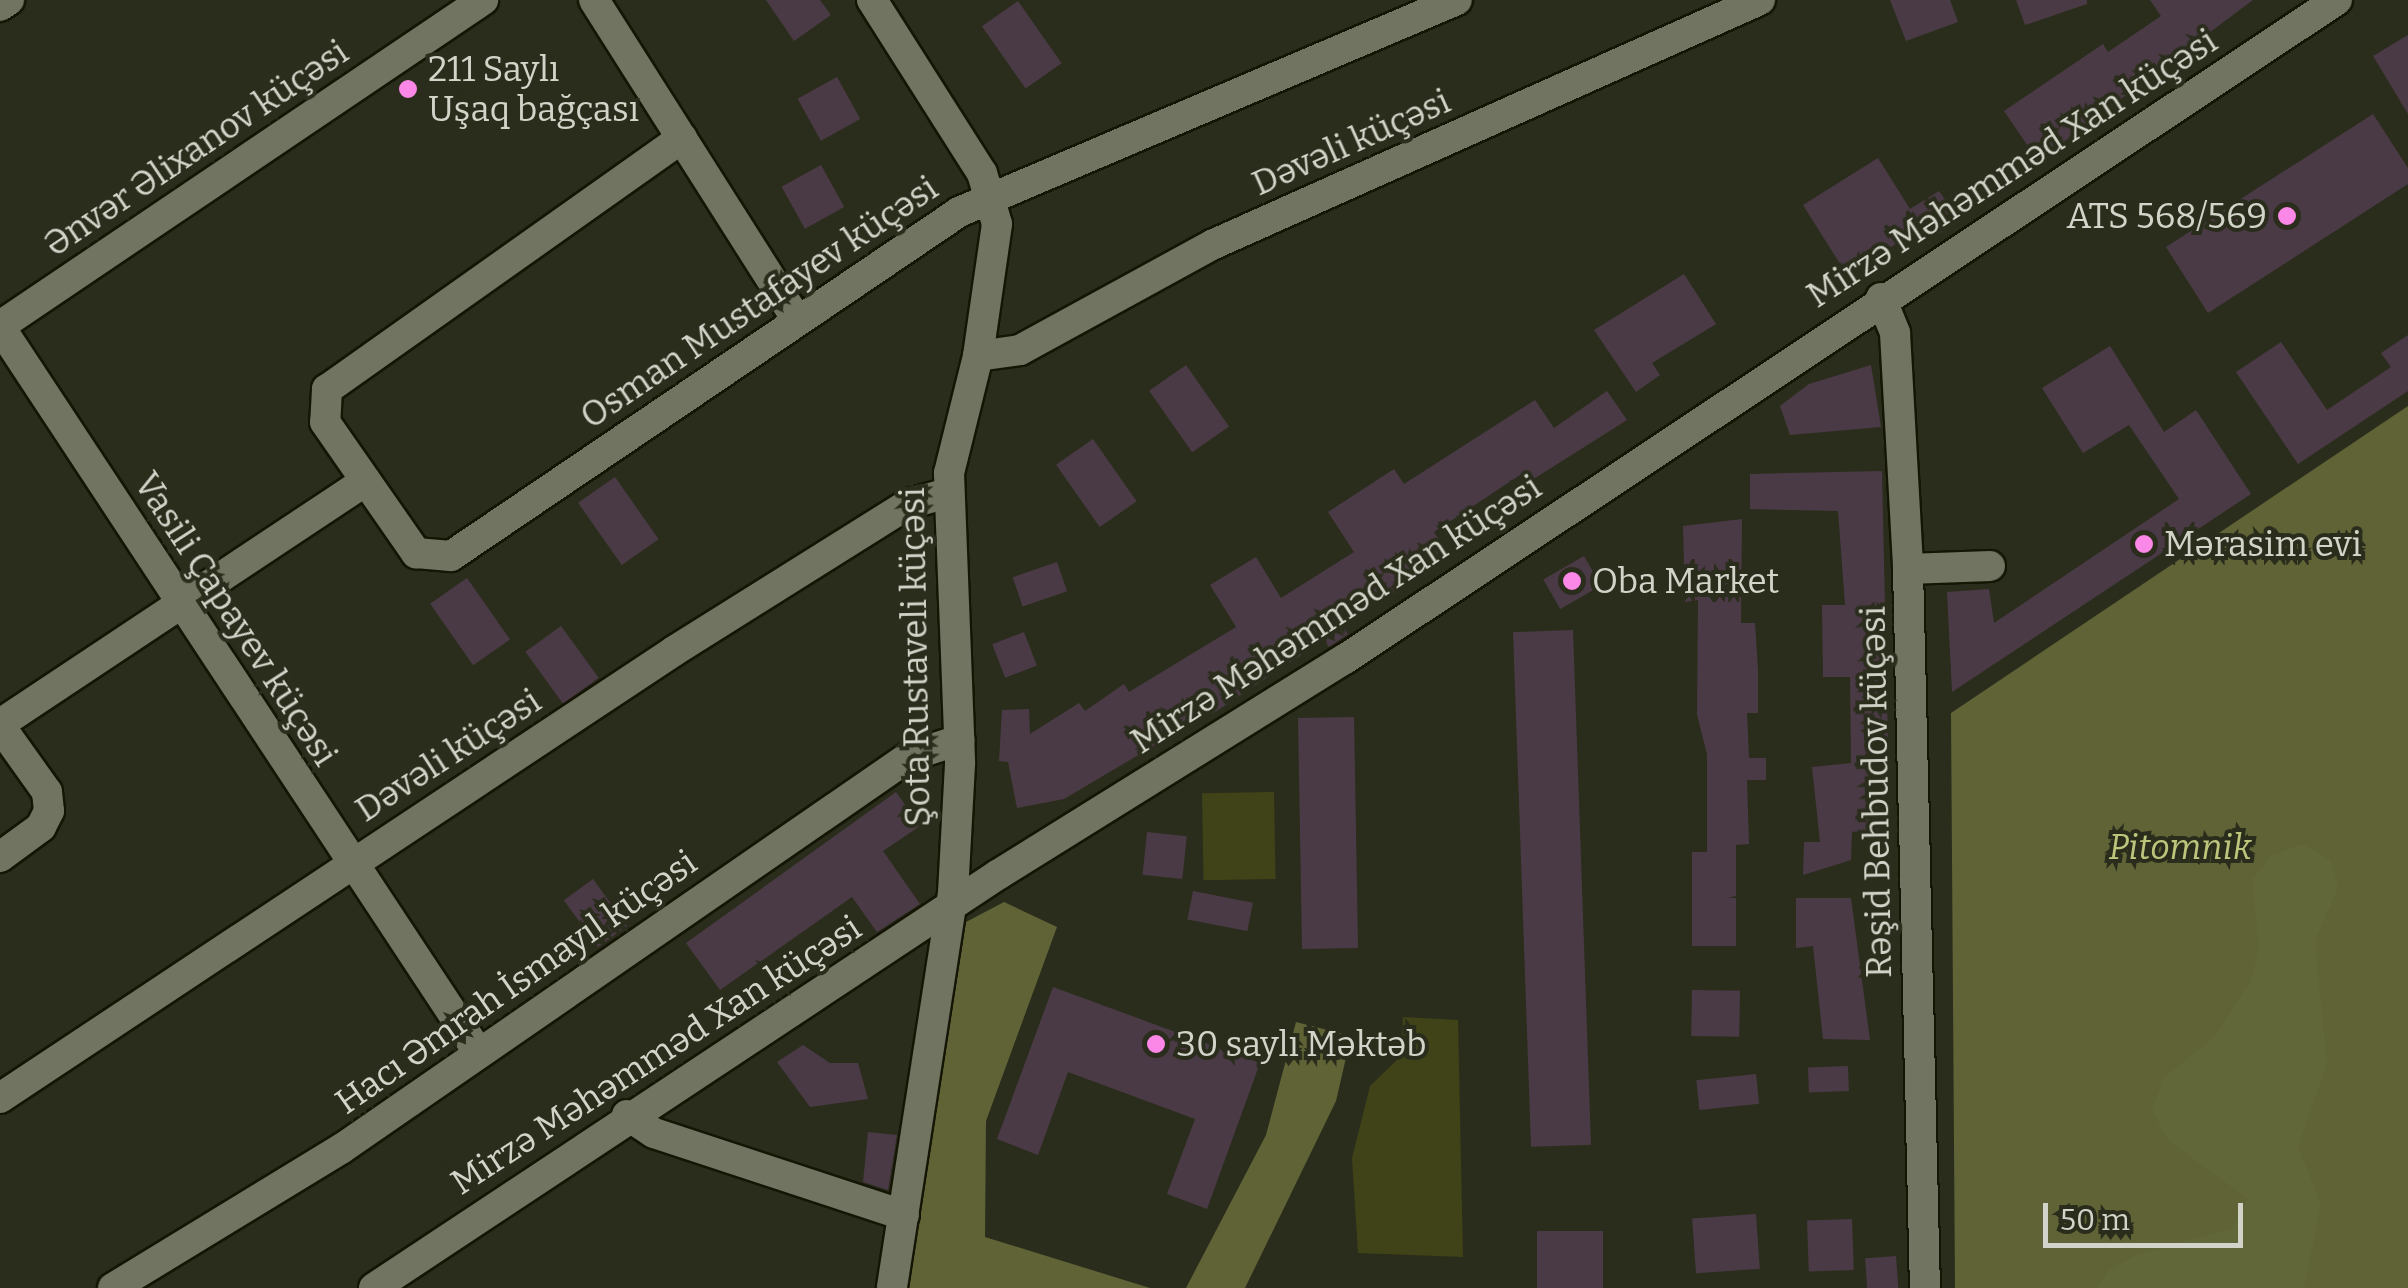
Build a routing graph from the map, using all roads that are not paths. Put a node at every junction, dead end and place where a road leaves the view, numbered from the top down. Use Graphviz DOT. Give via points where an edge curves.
graph roads {
  1 [pos="9,0"];
  2 [pos="483,0"];
  3 [pos="594,0"];
  4 [pos="872,0"];
  5 [pos="1457,0"];
  6 [pos="1760,0"];
  7 [pos="2336,0"];
  8 [pos="0,6"];
  9 [pos="682,138"];
  10 [pos="992,198"];
  11 [pos="1881,298"];
  12 [pos="796,320"];
  13 [pos="0,326"];
  14 [pos="978,356"];
  15 [pos="366,481"];
  16 [pos="948,493"];
  17 [pos="1990,566"];
  18 [pos="1908,570"];
  19 [pos="180,602"];
  20 [pos="0,725"];
  21 [pos="959,740"];
  22 [pos="12,849"];
  23 [pos="351,864"];
  24 [pos="951,905"];
  25 [pos="478,1052"];
  26 [pos="0,1098"];
  27 [pos="627,1115"];
  28 [pos="904,1215"];
  29 [pos="412,1279"];
  30 [pos="114,1288"];
  31 [pos="374,1288"];
  32 [pos="892,1288"];
  33 [pos="1925,1288"];
  1 -- 8 [label="street"];
  2 -- 13 [label="street, Ənvər Əlixanov küçəsi"];
  3 -- 9 [label="street"];
  4 -- 10 [label="street, Şota Rustaveli küçəsi"];
  5 -- 10 [label="street, Osman Mustafayev küçəsi"];
  6 -- 14 [label="street, Dəvəli küçəsi" via="1214,244 1020,350"];
  7 -- 11 [label="street, Mirzə Məhəmməd Xan küçəsi"];
  9 -- 12 [label="street"];
  9 -- 15 [label="street" via="327,389 325,422"];
  10 -- 12 [label="street, Osman Mustafayev küçəsi" via="950,217"];
  10 -- 14 [label="street, Şota Rustaveli küçəsi" via="996,244"];
  11 -- 18 [label="street, Rəşid Behbudov küçəsi" via="1896,333"];
  11 -- 24 [label="street, Mirzə Məhəmməd Xan küçəsi" via="1345,659"];
  12 -- 15 [label="street, Osman Mustafayev küçəsi" via="451,556 416,553"];
  13 -- 19 [label="street, Vasili Çapayev küçəsi"];
  14 -- 16 [label="street, Şota Rustaveli küçəsi"];
  15 -- 19 [label="street"];
  16 -- 21 [label="street, Şota Rustaveli küçəsi"];
  16 -- 23 [label="street, Dəvəli küçəsi" via="908,504"];
  17 -- 18 [label="street"];
  18 -- 33 [label="street, Rəşid Behbudov küçəsi"];
  19 -- 20 [label="street"];
  19 -- 23 [label="street, Vasili Çapayev küçəsi"];
  20 -- 22 [label="street" via="46,792 48,811"];
  21 -- 24 [label="street, Şota Rustaveli küçəsi"];
  21 -- 25 [label="street, Hacı Əmrah İsmayıl küçəsi" via="910,756"];
  23 -- 25 [label="street, Vasili Çapayev küçəsi"];
  23 -- 26 [label="street, Dəvəli küçəsi"];
  24 -- 27 [label="street, Mirzə Məhəmməd Xan küçəsi"];
  24 -- 28 [label="street, Şota Rustaveli küçəsi"];
  25 -- 30 [label="street, Hacı Əmrah İsmayıl küçəsi" via="341,1149"];
  27 -- 28 [label="street" via="654,1133"];
  27 -- 29 [label="street, Mirzə Məhəmməd Xan küçəsi"];
  28 -- 32 [label="street, Şota Rustaveli küçəsi"];
  29 -- 31 [label="street, Mirzə Məhəmməd Xan küçəsi"];
}
